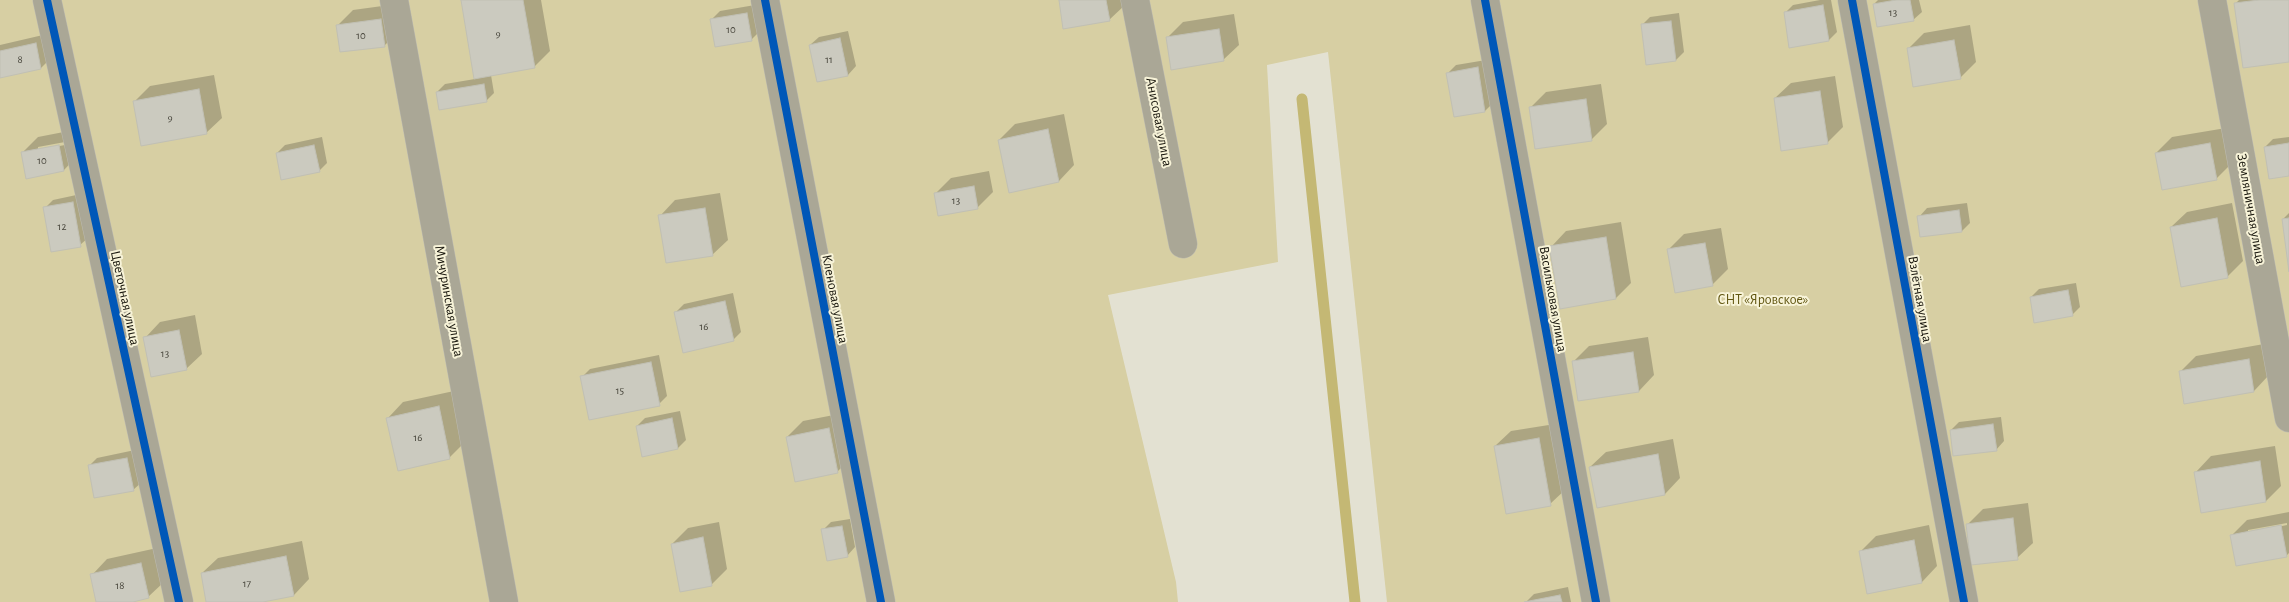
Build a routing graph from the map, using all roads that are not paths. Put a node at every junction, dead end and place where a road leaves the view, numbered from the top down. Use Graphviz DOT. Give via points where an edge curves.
graph roads {
  1 [pos="47,0"];
  2 [pos="394,0"];
  3 [pos="765,0"];
  4 [pos="1134,0"];
  5 [pos="1485,0"];
  6 [pos="1852,0"];
  7 [pos="2212,0"];
  8 [pos="1183,244"];
  9 [pos="2289,418"];
  10 [pos="179,602"];
  11 [pos="504,602"];
  12 [pos="881,602"];
  13 [pos="1596,602"];
  14 [pos="1964,602"];
  1 -- 10 [label="street, Цветочная улица"];
  2 -- 11 [label="street, Мичуринская улица"];
  3 -- 12 [label="street, Кленовая улица"];
  4 -- 8 [label="street, Анисовая улица"];
  5 -- 13 [label="street, Васильковая улица"];
  6 -- 14 [label="street, Взлётная улица"];
  7 -- 9 [label="street, Земляничная улица"];
}
